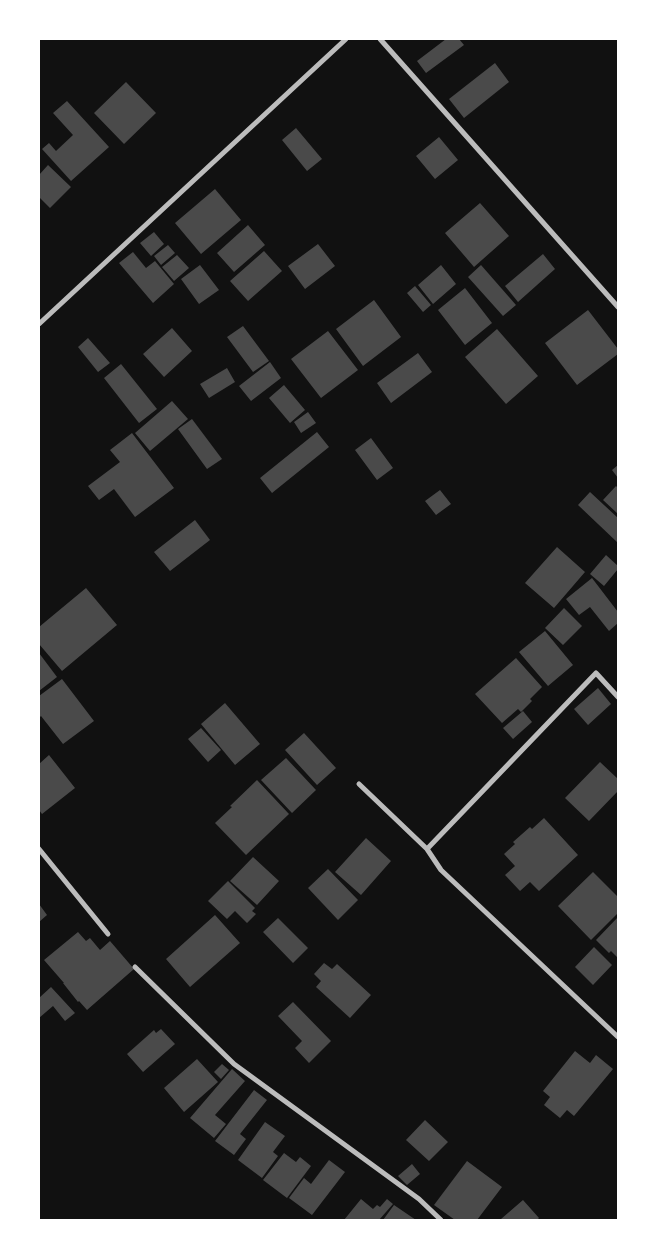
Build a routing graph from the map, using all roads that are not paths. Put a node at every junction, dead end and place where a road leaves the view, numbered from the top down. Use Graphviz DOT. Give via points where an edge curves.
graph roads {
  1 [pos="346,39"];
  2 [pos="380,39"];
  3 [pos="618,307"];
  4 [pos="39,324"];
  5 [pos="618,697"];
  6 [pos="359,784"];
  7 [pos="39,849"];
  8 [pos="427,849"];
  9 [pos="108,934"];
  10 [pos="135,967"];
  11 [pos="618,1037"];
  12 [pos="441,1220"];
  1 -- 4 [label="street"];
  2 -- 3 [label="street"];
  5 -- 8 [label="street" via="596,673"];
  6 -- 8 [label="street"];
  7 -- 9 [label="street"];
  8 -- 11 [label="street" via="441,870"];
  10 -- 12 [label="street" via="234,1064 418,1199"];
}
